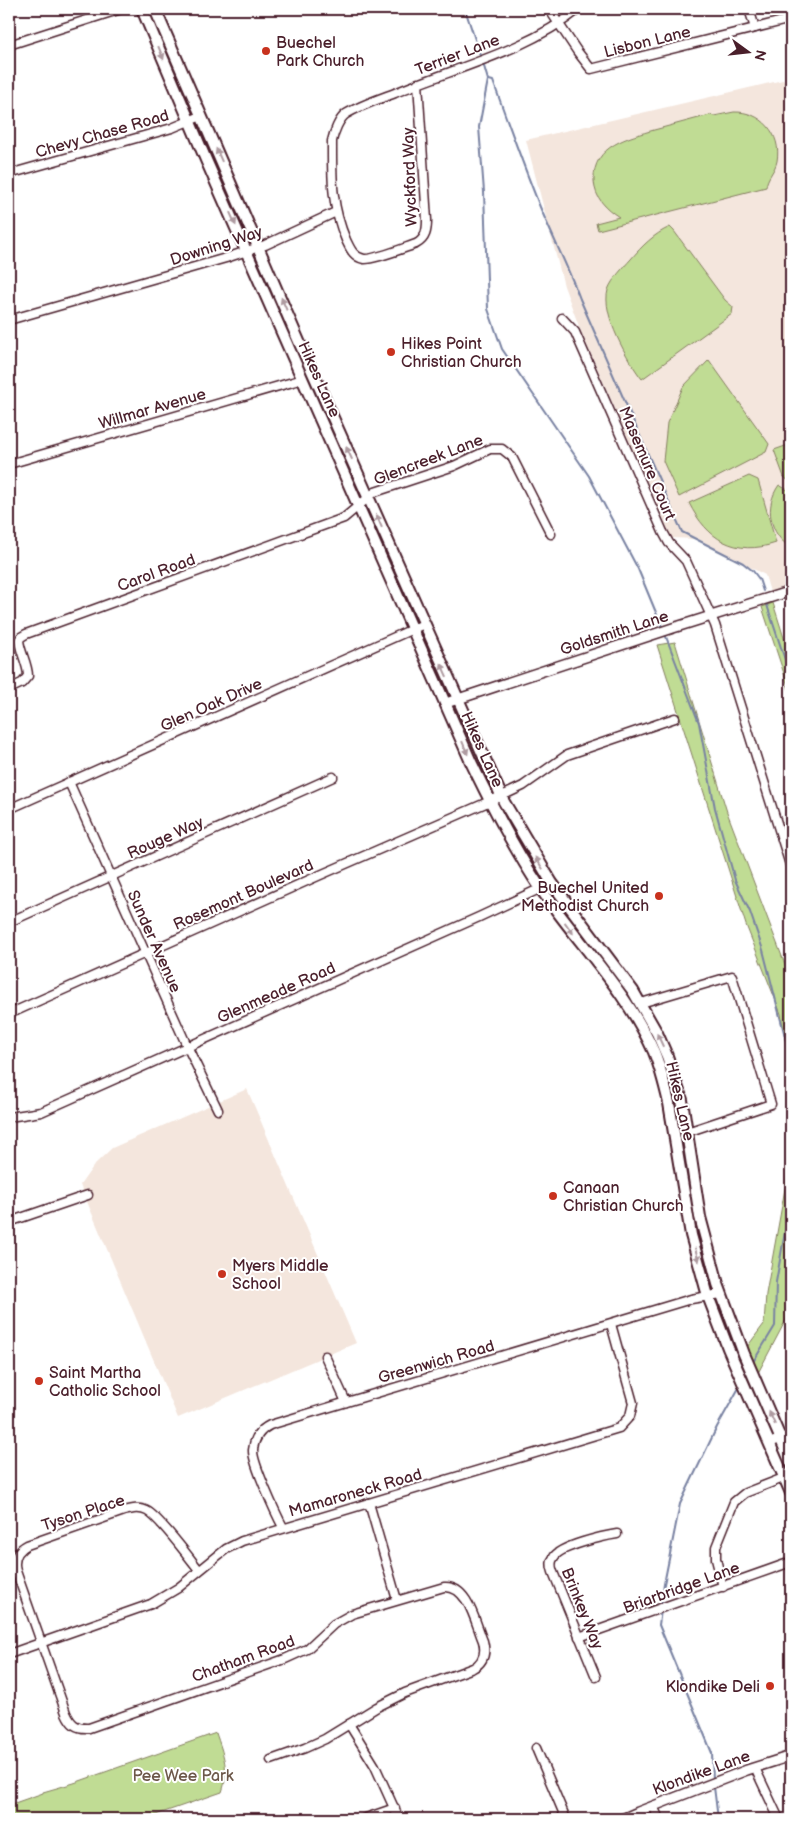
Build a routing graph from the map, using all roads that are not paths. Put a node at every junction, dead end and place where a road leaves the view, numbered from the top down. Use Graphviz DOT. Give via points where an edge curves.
graph roads {
  1 [pos="121,9"];
  2 [pos="142,9"];
  3 [pos="155,9"];
  4 [pos="549,9"];
  5 [pos="579,9"];
  6 [pos="749,9"];
  7 [pos="791,19"];
  8 [pos="559,24"];
  9 [pos="755,28"];
  10 [pos="9,45"];
  11 [pos="418,83"];
  12 [pos="202,116"];
  13 [pos="190,122"];
  14 [pos="9,174"];
  15 [pos="336,212"];
  16 [pos="259,246"];
  17 [pos="247,250"];
  18 [pos="562,318"];
  19 [pos="9,320"];
  20 [pos="303,379"];
  21 [pos="9,464"];
  22 [pos="369,498"];
  23 [pos="359,506"];
  24 [pos="551,534"];
  25 [pos="791,591"];
  26 [pos="711,617"];
  27 [pos="424,624"];
  28 [pos="412,630"];
  29 [pos="9,689"];
  30 [pos="457,700"];
  31 [pos="446,703"];
  32 [pos="674,718"];
  33 [pos="333,778"];
  34 [pos="69,782"];
  35 [pos="501,796"];
  36 [pos="489,800"];
  37 [pos="9,809"];
  38 [pos="791,868"];
  39 [pos="111,876"];
  40 [pos="552,882"];
  41 [pos="541,888"];
  42 [pos="9,922"];
  43 [pos="146,953"];
  44 [pos="641,1003"];
  45 [pos="9,1014"];
  46 [pos="187,1046"];
  47 [pos="218,1110"];
  48 [pos="9,1116"];
  49 [pos="687,1132"];
  50 [pos="88,1195"];
  51 [pos="9,1222"];
  52 [pos="721,1294"];
  53 [pos="708,1296"];
  54 [pos="611,1324"];
  55 [pos="325,1356"];
  56 [pos="346,1402"];
  57 [pos="791,1434"];
  58 [pos="781,1439"];
  59 [pos="770,1443"];
  60 [pos="791,1462"];
  61 [pos="788,1476"];
  62 [pos="791,1493"];
  63 [pos="369,1503"];
  64 [pos="283,1527"];
  65 [pos="617,1534"];
  66 [pos="791,1562"];
  67 [pos="199,1570"];
  68 [pos="723,1586"];
  69 [pos="397,1600"];
  70 [pos="579,1637"];
  71 [pos="41,1643"];
  72 [pos="9,1654"];
  73 [pos="596,1677"];
  74 [pos="349,1724"];
  75 [pos="536,1748"];
  76 [pos="791,1756"];
  77 [pos="271,1760"];
  78 [pos="755,1768"];
  79 [pos="653,1806"];
  80 [pos="395,1808"];
  81 [pos="363,1819"];
  82 [pos="399,1819"];
  83 [pos="566,1819"];
  84 [pos="622,1819"];
  85 [pos="659,1819"];
  86 [pos="779,1819"];
  1 -- 10 [label="street"];
  2 -- 13 [label="main road, Hikes Lane, one-way"];
  3 -- 12 [label="main road, Hikes Lane"];
  4 -- 8 [label="street"];
  5 -- 8 [label="street, Terrier Lane"];
  6 -- 9 [label="street"];
  7 -- 9 [label="street, Lisbon Lane"];
  8 -- 9 [label="street, Lisbon Lane" via="591,69"];
  8 -- 11 [label="street, Terrier Lane" via="523,44"];
  11 -- 15 [label="street, Terrier Lane" via="346,114 342,119 332,141"];
  11 -- 15 [label="street, Wyckford Way" via="426,234 416,244 369,259 360,258 351,249"];
  12 -- 13 [label="street, Chevy Chase Road"];
  16 -- 12 [label="main road, Hikes Lane, one-way"];
  13 -- 14 [label="street, Chevy Chase Road"];
  13 -- 17 [label="main road, Hikes Lane, one-way"];
  15 -- 16 [label="street, Downing Way"];
  16 -- 17 [label="street, Downing Way"];
  22 -- 16 [label="main road, Hikes Lane, one-way"];
  17 -- 19 [label="street, Downing Way"];
  17 -- 20 [label="main road, Hikes Lane"];
  18 -- 26 [label="street, Masemure Court" via="575,332 663,532 669,544 686,561"];
  20 -- 21 [label="street, Willmar Avenue"];
  20 -- 23 [label="main road, Hikes Lane"];
  22 -- 23 [label="street, Glencreek Lane"];
  22 -- 24 [label="street, Glencreek Lane" via="375,492 454,466 490,449 502,449 516,464"];
  27 -- 22 [label="main road, Hikes Lane, one-way"];
  23 -- 28 [label="main road, Hikes Lane"];
  23 -- 29 [label="street, Carol Road" via="344,518 26,634 18,640 28,676"];
  25 -- 26 [label="street, Goldsmith Lane"];
  26 -- 30 [label="street, Goldsmith Lane"];
  26 -- 38 [label="street, Masemure Court"];
  27 -- 28 [label="street, Glen Oak Drive"];
  30 -- 27 [label="main road, Hikes Lane, one-way"];
  28 -- 31 [label="main road, Hikes Lane"];
  28 -- 34 [label="street, Glen Oak Drive"];
  30 -- 31 [label="street, Goldsmith Lane"];
  30 -- 35 [label="main road, Hikes Lane"];
  31 -- 36 [label="main road, Hikes Lane, one-way"];
  32 -- 35 [label="street, Rosemont Boulevard" via="567,755 523,786"];
  33 -- 39 [label="street, Rouge Way"];
  34 -- 37 [label="street, Glen Oak Drive"];
  34 -- 39 [label="street, Sunder Avenue"];
  35 -- 36 [label="street, Rosemont Boulevard"];
  40 -- 35 [label="main road, Hikes Lane, one-way"];
  36 -- 41 [label="main road, Hikes Lane"];
  36 -- 43 [label="street, Rosemont Boulevard"];
  39 -- 42 [label="street, Rouge Way"];
  39 -- 43 [label="street, Sunder Avenue"];
  40 -- 41 [label="street, Glenmeade Road"];
  40 -- 44 [label="main road, Hikes Lane"];
  41 -- 46 [label="street, Glenmeade Road"];
  41 -- 53 [label="main road, Hikes Lane, one-way" via="618,992 654,1052 669,1103 691,1235"];
  43 -- 45 [label="street, Rosemont Boulevard"];
  43 -- 46 [label="street, Sunder Avenue"];
  49 -- 44 [label="main road, Hikes Lane, one-way" via="676,1078"];
  44 -- 49 [label="street" via="732,976 771,1104"];
  46 -- 47 [label="street, Sunder Avenue"];
  46 -- 48 [label="street, Glenmeade Road" via="46,1110"];
  49 -- 52 [label="main road, Hikes Lane" via="700,1217"];
  50 -- 51 [label="street"];
  52 -- 53 [label="street, Greenwich Road"];
  58 -- 52 [label="main road, Hikes Lane, one-way"];
  53 -- 54 [label="street, Greenwich Road"];
  53 -- 59 [label="main road, Hikes Lane"];
  54 -- 56 [label="street, Greenwich Road"];
  54 -- 63 [label="street, Mamaroneck Road" via="633,1403 624,1425"];
  55 -- 56 [label="street"];
  56 -- 64 [label="street, Greenwich Road" via="270,1425 256,1436 253,1457"];
  57 -- 58 [label="street"];
  58 -- 59 [label="street"];
  58 -- 60 [label="main road, Hikes Lane"];
  59 -- 61 [label="main road, Hikes Lane"];
  61 -- 62 [label="main road, Hikes Lane"];
  61 -- 68 [label="street" via="743,1494 734,1502 718,1539 716,1553"];
  63 -- 64 [label="street, Mamaroneck Road"];
  63 -- 69 [label="street"];
  64 -- 67 [label="street, Mamaroneck Road" via="232,1545"];
  65 -- 70 [label="street, Brinkey Way" via="562,1550 552,1561 553,1572"];
  66 -- 68 [label="street, Briarbridge Lane"];
  67 -- 71 [label="street, Mamaroneck Road" via="178,1588 151,1604"];
  67 -- 71 [label="street, Tyson Place" via="154,1515 143,1510 124,1511 27,1545 17,1553 14,1566"];
  68 -- 70 [label="street, Briarbridge Lane"];
  69 -- 71 [label="street, Chatham Road" via="345,1617 301,1652 88,1728 77,1727 69,1720"];
  69 -- 74 [label="street, Chatham Road" via="444,1586 458,1590 466,1600 483,1640 484,1657 473,1668 405,1693"];
  70 -- 73 [label="street, Brinkey Way"];
  71 -- 72 [label="street, Mamaroneck Road"];
  74 -- 77 [label="street, Chatham Road" via="305,1748"];
  74 -- 80 [label="street" via="375,1766"];
  75 -- 83 [label="street"];
  76 -- 78 [label="street, Klondike Lane"];
  78 -- 79 [label="street, Klondike Lane"];
  78 -- 86 [label="street"];
  79 -- 84 [label="street, Klondike Lane"];
  79 -- 85 [label="street"];
  80 -- 81 [label="street"];
  80 -- 82 [label="street"];
}
